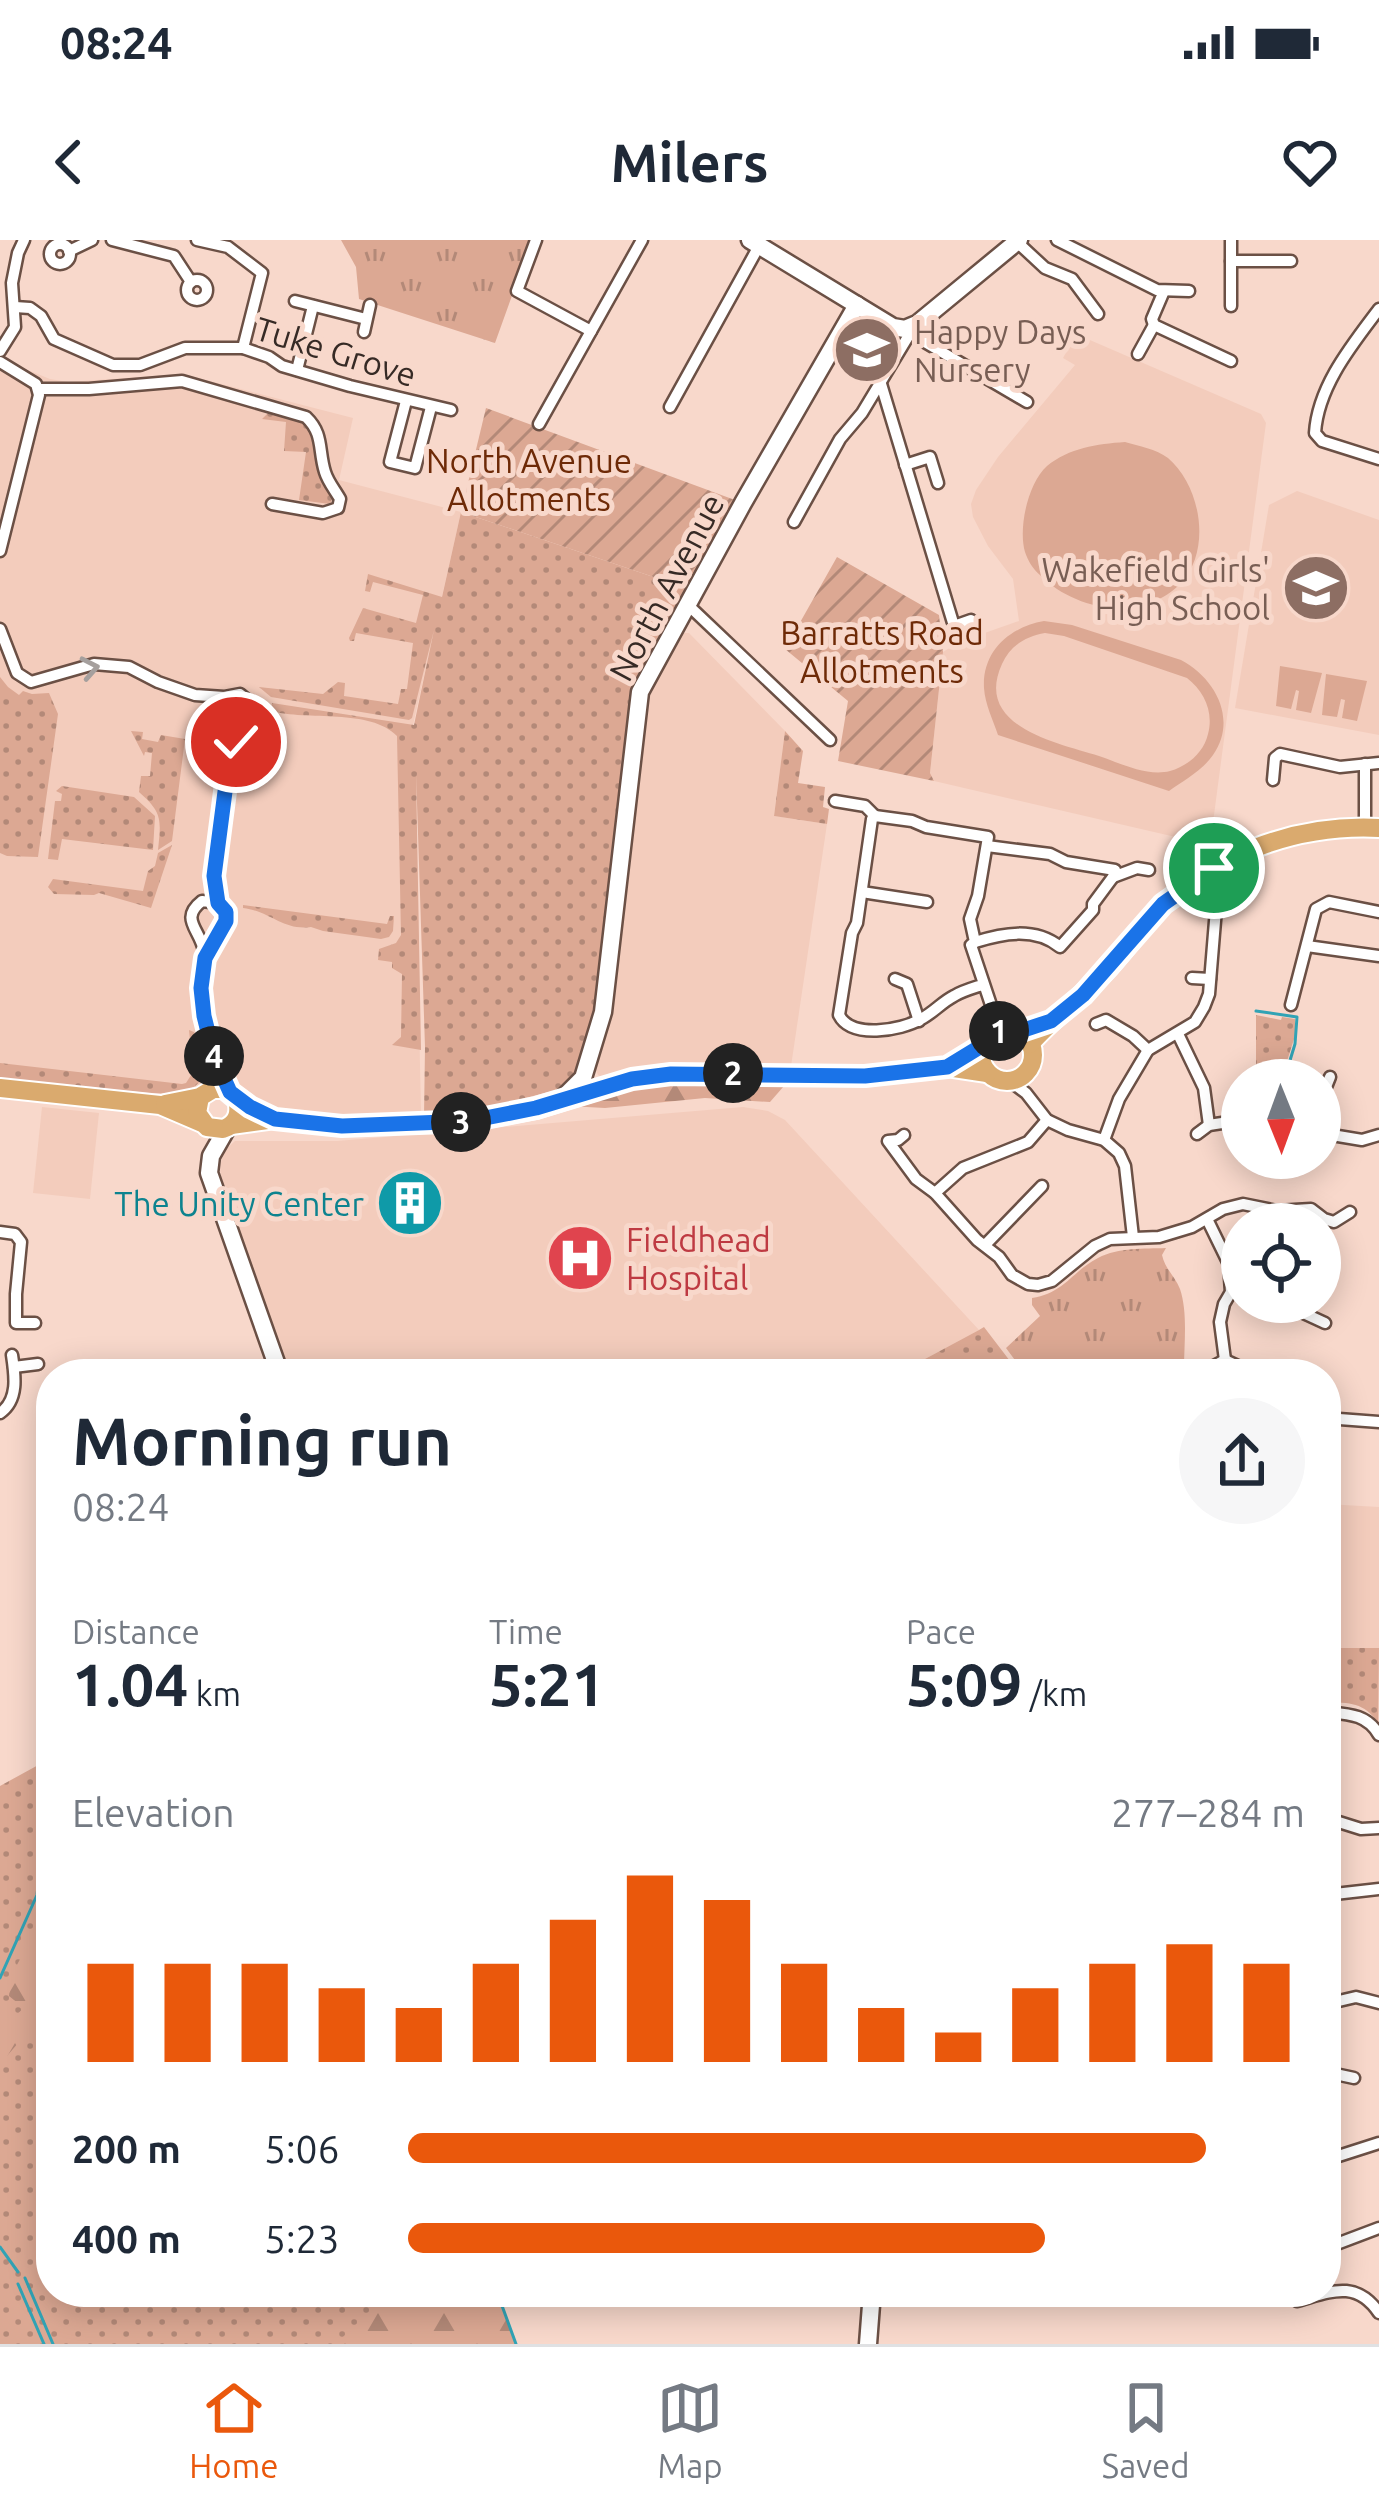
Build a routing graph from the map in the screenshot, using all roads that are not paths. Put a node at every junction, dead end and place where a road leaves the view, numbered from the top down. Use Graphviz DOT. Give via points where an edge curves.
graph roads {
  1 [pos="24,240"];
  2 [pos="92,240"];
  3 [pos="112,240"];
  4 [pos="196,240"];
  5 [pos="536,240"];
  6 [pos="641,240"];
  7 [pos="1057,240"];
  8 [pos="1231,240"];
  9 [pos="1018,241"];
  10 [pos="137,243"];
  11 [pos="754,243"];
  12 [pos="69,251"];
  13 [pos="1231,260"];
  14 [pos="1291,261"];
  15 [pos="191,282"];
  16 [pos="1231,288"];
  17 [pos="1214,289"];
  18 [pos="1164,291"];
  19 [pos="1189,291"];
  20 [pos="296,301"];
  21 [pos="370,305"];
  22 [pos="856,305"];
  23 [pos="313,306"];
  24 [pos="1231,306"];
  25 [pos="15,307"];
  26 [pos="1379,308"];
  27 [pos="1098,314"];
  28 [pos="1154,325"];
  29 [pos="591,331"];
  30 [pos="907,332"];
  31 [pos="243,348"];
  32 [pos="0,351"];
  33 [pos="1138,354"];
  34 [pos="1231,361"];
  35 [pos="0,362"];
  36 [pos="297,370"];
  37 [pos="880,384"];
  38 [pos="38,389"];
  39 [pos="406,401"];
  40 [pos="1027,402"];
  41 [pos="430,407"];
  42 [pos="670,407"];
  43 [pos="451,410"];
  44 [pos="539,424"];
  45 [pos="1379,459"];
  46 [pos="905,465"];
  47 [pos="938,483"];
  48 [pos="272,504"];
  49 [pos="794,522"];
  50 [pos="0,551"];
  51 [pos="688,605"];
  52 [pos="970,620"];
  53 [pos="0,629"];
  54 [pos="224,697"];
  55 [pos="224,727"];
  56 [pos="239,731"];
  57 [pos="830,740"];
  58 [pos="230,752"];
  59 [pos="1379,763"];
  60 [pos="1365,764"];
  61 [pos="1273,780"];
  62 [pos="835,801"];
  63 [pos="874,816"];
  64 [pos="1372,828"];
  65 [pos="987,846"];
  66 [pos="1149,870"];
  67 [pos="214,876"];
  68 [pos="1113,877"];
  69 [pos="862,892"];
  70 [pos="202,901"];
  71 [pos="927,902"];
  72 [pos="218,903"];
  73 [pos="1226,905"];
  74 [pos="1379,912"];
  75 [pos="198,933"];
  76 [pos="218,933"];
  77 [pos="976,943"];
  78 [pos="1306,946"];
  79 [pos="1379,956"];
  80 [pos="205,958"];
  81 [pos="1192,978"];
  82 [pos="895,979"];
  83 [pos="1210,979"];
  84 [pos="982,985"];
  85 [pos="1291,1005"];
  86 [pos="992,1011"];
  87 [pos="920,1021"];
  88 [pos="1096,1024"];
  89 [pos="1178,1034"];
  90 [pos="1020,1035"];
  91 [pos="986,1041"];
  92 [pos="1148,1050"];
  93 [pos="214,1056"];
  94 [pos="588,1065"];
  95 [pos="947,1067"];
  96 [pos="987,1072"];
  97 [pos="1020,1083"];
  98 [pos="601,1087"];
  99 [pos="0,1088"];
  100 [pos="204,1094"];
  101 [pos="232,1094"];
  102 [pos="561,1100"];
  103 [pos="160,1105"];
  104 [pos="275,1119"];
  105 [pos="1047,1120"];
  106 [pos="203,1124"];
  107 [pos="229,1127"];
  108 [pos="1197,1134"];
  109 [pos="904,1135"];
  110 [pos="1379,1135"];
  111 [pos="1341,1136"];
  112 [pos="1104,1140"];
  113 [pos="212,1156"];
  114 [pos="1042,1186"];
  115 [pos="935,1193"];
  116 [pos="1221,1211"];
  117 [pos="1350,1212"];
  118 [pos="1341,1218"];
  119 [pos="1207,1219"];
  120 [pos="0,1232"];
  121 [pos="1132,1237"];
  122 [pos="986,1244"];
  123 [pos="1221,1245"];
  124 [pos="1221,1318"];
  125 [pos="35,1323"];
  126 [pos="274,1359"];
  127 [pos="1225,1359"];
  128 [pos="36,1364"];
  129 [pos="0,1413"];
  130 [pos="1341,1419"];
  131 [pos="1379,1422"];
  132 [pos="1341,1714"];
  133 [pos="1379,1735"];
  134 [pos="1341,1823"];
  135 [pos="1379,1828"];
  136 [pos="1379,1888"];
  137 [pos="1341,1893"];
  138 [pos="1341,2000"];
  139 [pos="1379,2003"];
  140 [pos="1341,2075"];
  141 [pos="1355,2077"];
  142 [pos="1379,2143"];
  143 [pos="1341,2155"];
  144 [pos="1379,2228"];
  145 [pos="1341,2242"];
  146 [pos="1341,2290"];
  147 [pos="871,2307"];
  148 [pos="1379,2313"];
  149 [pos="868,2344"];
  1 -- 25 [label="street" via="12,283"];
  2 -- 12 [label="street"];
  3 -- 10 [label="street"];
  4 -- 31 [label="street" via="228,247 262,273"];
  5 -- 29 [label="street" via="517,291"];
  6 -- 29 [label="street"];
  7 -- 18 [label="street"];
  8 -- 13 [label="street"];
  9 -- 27 [label="street" via="1045,268 1072,279"];
  9 -- 30 [label="street"];
  10 -- 15 [label="street" via="174,256"];
  11 -- 22 [label="street"];
  11 -- 42 [label="street"];
  13 -- 14 [label="street"];
  13 -- 16 [label="street"];
  16 -- 17 [label="street"];
  16 -- 24 [label="street"];
  18 -- 19 [label="street"];
  18 -- 28 [label="street"];
  20 -- 23 [label="street"];
  21 -- 23 [label="street" via="365,326"];
  22 -- 30 [label="street"];
  22 -- 51 [label="street, North Avenue"];
  23 -- 36 [label="street"];
  25 -- 31 [label="street, Tuke Grove" via="41,316 54,339 113,365 200,346"];
  25 -- 32 [label="street" via="15,327"];
  26 -- 45 [label="street" via="1338,365 1315,433"];
  28 -- 33 [label="street"];
  28 -- 34 [label="street"];
  29 -- 44 [label="street"];
  30 -- 37 [label="street"];
  30 -- 40 [label="street"];
  31 -- 36 [label="street, Tuke Grove"];
  35 -- 38 [label="street"];
  36 -- 39 [label="street, Tuke Grove"];
  37 -- 46 [label="street"];
  37 -- 49 [label="street"];
  38 -- 48 [label="street" via="182,381 306,417 320,436 338,508"];
  38 -- 50 [label="street"];
  39 -- 41 [label="street, Tuke Grove"];
  39 -- 41 [label="street" via="390,462 415,468"];
  41 -- 43 [label="street, Tuke Grove"];
  46 -- 47 [label="street" via="930,457"];
  46 -- 52 [label="street" via="954,626"];
  51 -- 57 [label="street"];
  51 -- 94 [label="street, North Avenue" via="640,692 603,1012"];
  53 -- 54 [label="street, one-way" via="16,673 31,682 101,663"];
  54 -- 55 [label="street" via="216,712"];
  54 -- 56 [label="street" via="240,694 252,704 252,721"];
  55 -- 56 [label="street"];
  55 -- 58 [label="street"];
  56 -- 58 [label="street"];
  58 -- 67 [label="street"];
  59 -- 60 [label="street"];
  60 -- 61 [label="street" via="1280,754"];
  60 -- 64 [label="street"];
  62 -- 63 [label="street" via="865,806"];
  63 -- 65 [label="street" via="988,837"];
  63 -- 69 [label="street"];
  64 -- 90 [label="main road" via="1292,836 1214,868 1163,904 1083,995"];
  65 -- 68 [label="street" via="1050,854 1115,870"];
  65 -- 77 [label="street" via="970,919"];
  66 -- 68 [label="street"];
  67 -- 70 [label="street"];
  67 -- 72 [label="street"];
  68 -- 77 [label="street" via="1060,947 1009,932"];
  69 -- 71 [label="street"];
  69 -- 87 [label="street" via="837,1027"];
  70 -- 72 [label="street"];
  70 -- 75 [label="street" via="190,917"];
  72 -- 76 [label="street" via="226,916"];
  73 -- 83 [label="street" via="1216,909"];
  74 -- 78 [label="street" via="1318,907"];
  75 -- 76 [label="street"];
  75 -- 80 [label="street"];
  76 -- 80 [label="street"];
  77 -- 84 [label="street"];
  78 -- 79 [label="street"];
  78 -- 85 [label="street"];
  80 -- 93 [label="street" via="201,988"];
  81 -- 83 [label="street"];
  82 -- 87 [label="street" via="907,984"];
  83 -- 89 [label="street" via="1204,1007"];
  84 -- 86 [label="street"];
  84 -- 87 [label="street"];
  86 -- 90 [label="street"];
  86 -- 91 [label="street"];
  88 -- 92 [label="street" via="1106,1020"];
  89 -- 92 [label="street"];
  89 -- 108 [label="street" via="1215,1124"];
  90 -- 91 [label="main road" via="1000,1030"];
  90 -- 97 [label="main road" via="1032,1061"];
  91 -- 95 [label="main road"];
  91 -- 96 [label="main road"];
  92 -- 112 [label="street"];
  93 -- 100 [label="street"];
  93 -- 101 [label="street"];
  94 -- 98 [label="street"];
  94 -- 102 [label="street"];
  95 -- 96 [label="main road"];
  95 -- 98 [label="main road" via="865,1076 671,1074"];
  96 -- 97 [label="main road"];
  97 -- 105 [label="street"];
  98 -- 102 [label="main road"];
  99 -- 103 [label="main road"];
  100 -- 101 [label="main road"];
  100 -- 103 [label="main road"];
  100 -- 106 [label="main road" via="197,1109"];
  101 -- 104 [label="main road"];
  101 -- 107 [label="main road" via="238,1113"];
  102 -- 104 [label="main road" via="430,1124"];
  103 -- 106 [label="main road"];
  104 -- 107 [label="main road"];
  105 -- 112 [label="street"];
  105 -- 115 [label="street" via="1028,1142 963,1168"];
  106 -- 107 [label="main road"];
  106 -- 113 [label="street"];
  107 -- 113 [label="street"];
  109 -- 115 [label="street" via="881,1140"];
  110 -- 111 [label="street"];
  112 -- 121 [label="street" via="1125,1166"];
  113 -- 126 [label="street" via="212,1189"];
  114 -- 122 [label="street" via="1016,1204"];
  115 -- 122 [label="street"];
  116 -- 119 [label="street"];
  117 -- 118 [label="street"];
  119 -- 121 [label="street" via="1159,1237"];
  119 -- 123 [label="street"];
  120 -- 125 [label="street" via="20,1242 16,1323"];
  121 -- 122 [label="street" via="1095,1246 1038,1285 1012,1275"];
  124 -- 127 [label="street"];
  128 -- 129 [label="street" via="13,1361 13,1393"];
  130 -- 131 [label="street"];
  132 -- 133 [label="street" via="1361,1717"];
  134 -- 135 [label="street"];
  136 -- 137 [label="street"];
  138 -- 139 [label="street"];
  140 -- 141 [label="street"];
  142 -- 143 [label="street"];
  144 -- 145 [label="street"];
  146 -- 148 [label="street" via="1368,2298"];
  147 -- 149 [label="street"];
}
